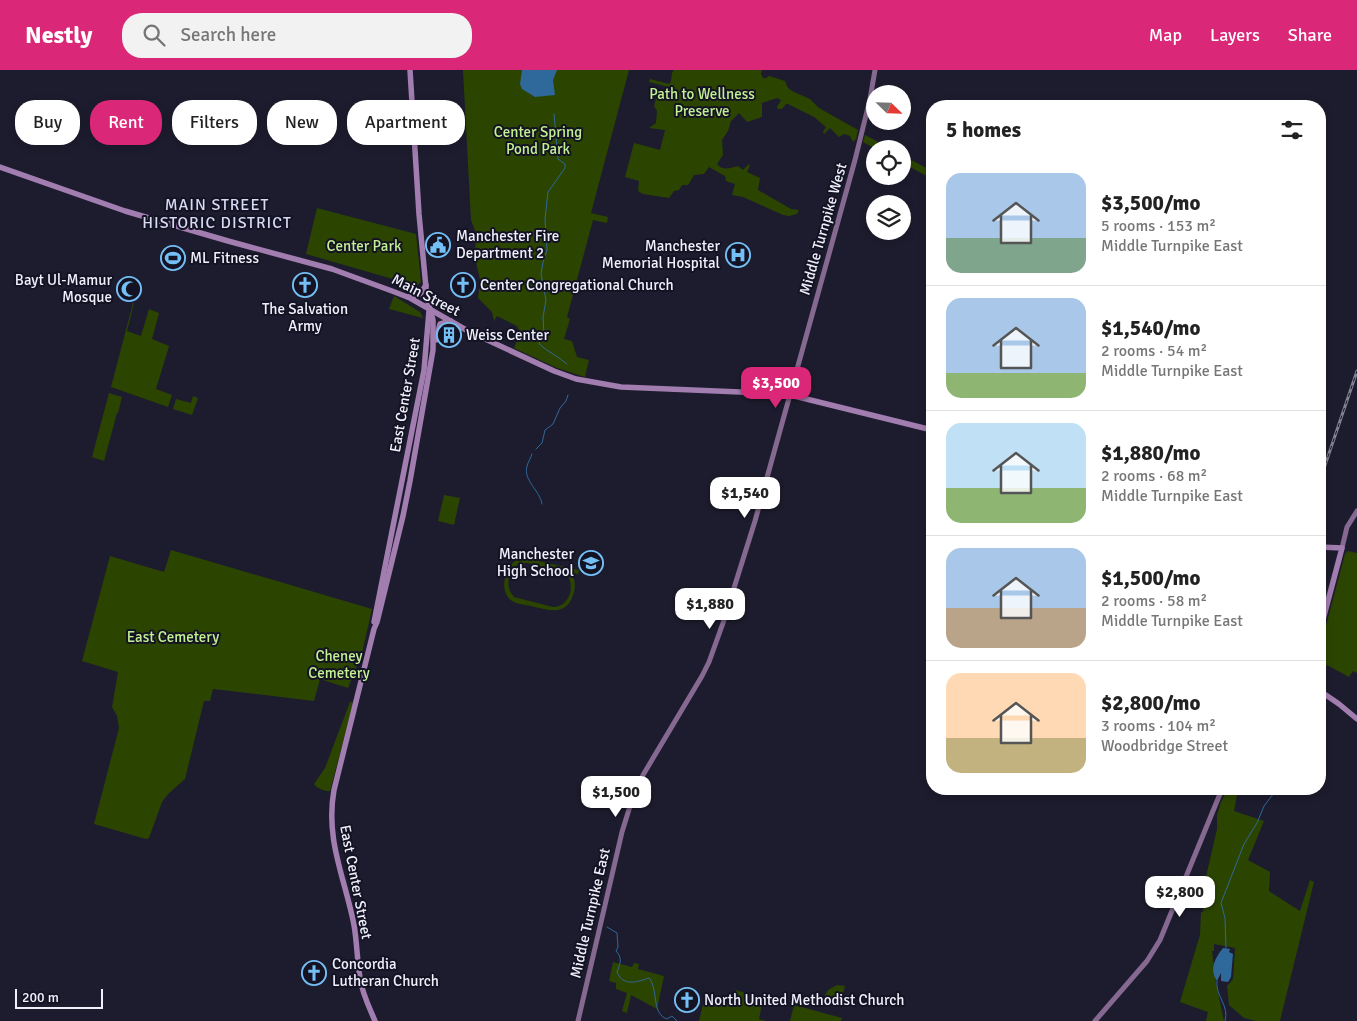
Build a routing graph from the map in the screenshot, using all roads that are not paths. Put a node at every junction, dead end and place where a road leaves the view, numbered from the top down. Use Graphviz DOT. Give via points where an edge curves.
graph roads {
  1 [pos="410,70"];
  2 [pos="875,70"];
  3 [pos="0,167"];
  4 [pos="426,285"];
  5 [pos="408,297"];
  6 [pos="429,309"];
  7 [pos="451,321"];
  8 [pos="430,349"];
  9 [pos="790,394"];
  10 [pos="926,428"];
  11 [pos="1357,511"];
  12 [pos="1326,547"];
  13 [pos="1342,548"];
  14 [pos="1326,608"];
  15 [pos="1326,695"];
  16 [pos="1357,719"];
  17 [pos="1220,795"];
  18 [pos="374,1021"];
  19 [pos="578,1021"];
  20 [pos="1095,1021"];
  1 -- 4 [label="main road, East Center Street"];
  2 -- 9 [label="main road, Middle Turnpike West" via="856,154"];
  3 -- 5 [label="main road, Main Street" via="132,213 332,270"];
  4 -- 5 [label="main road" via="420,294"];
  4 -- 6 [label="main road, East Center Street"];
  5 -- 6 [label="main road, Main Street"];
  6 -- 7 [label="main road, Main Street"];
  6 -- 8 [label="main road, East Center Street" via="433,320"];
  7 -- 8 [label="main road" via="440,325"];
  7 -- 9 [label="main road, Main Street" via="557,372 605,385"];
  8 -- 18 [label="main road, East Center Street" via="410,481 387,586 334,790 331,820 336,859 353,922 364,996"];
  9 -- 10 [label="main road, Main Street"];
  9 -- 19 [label="main road, Middle Turnpike East" via="752,532 709,662 647,768 627,814"];
  11 -- 13 [label="main road" via="1347,527"];
  12 -- 13 [label="main road"];
  13 -- 14 [label="main road"];
  15 -- 16 [label="main road"];
  17 -- 20 [label="main road" via="1160,940 1147,961"];
}
